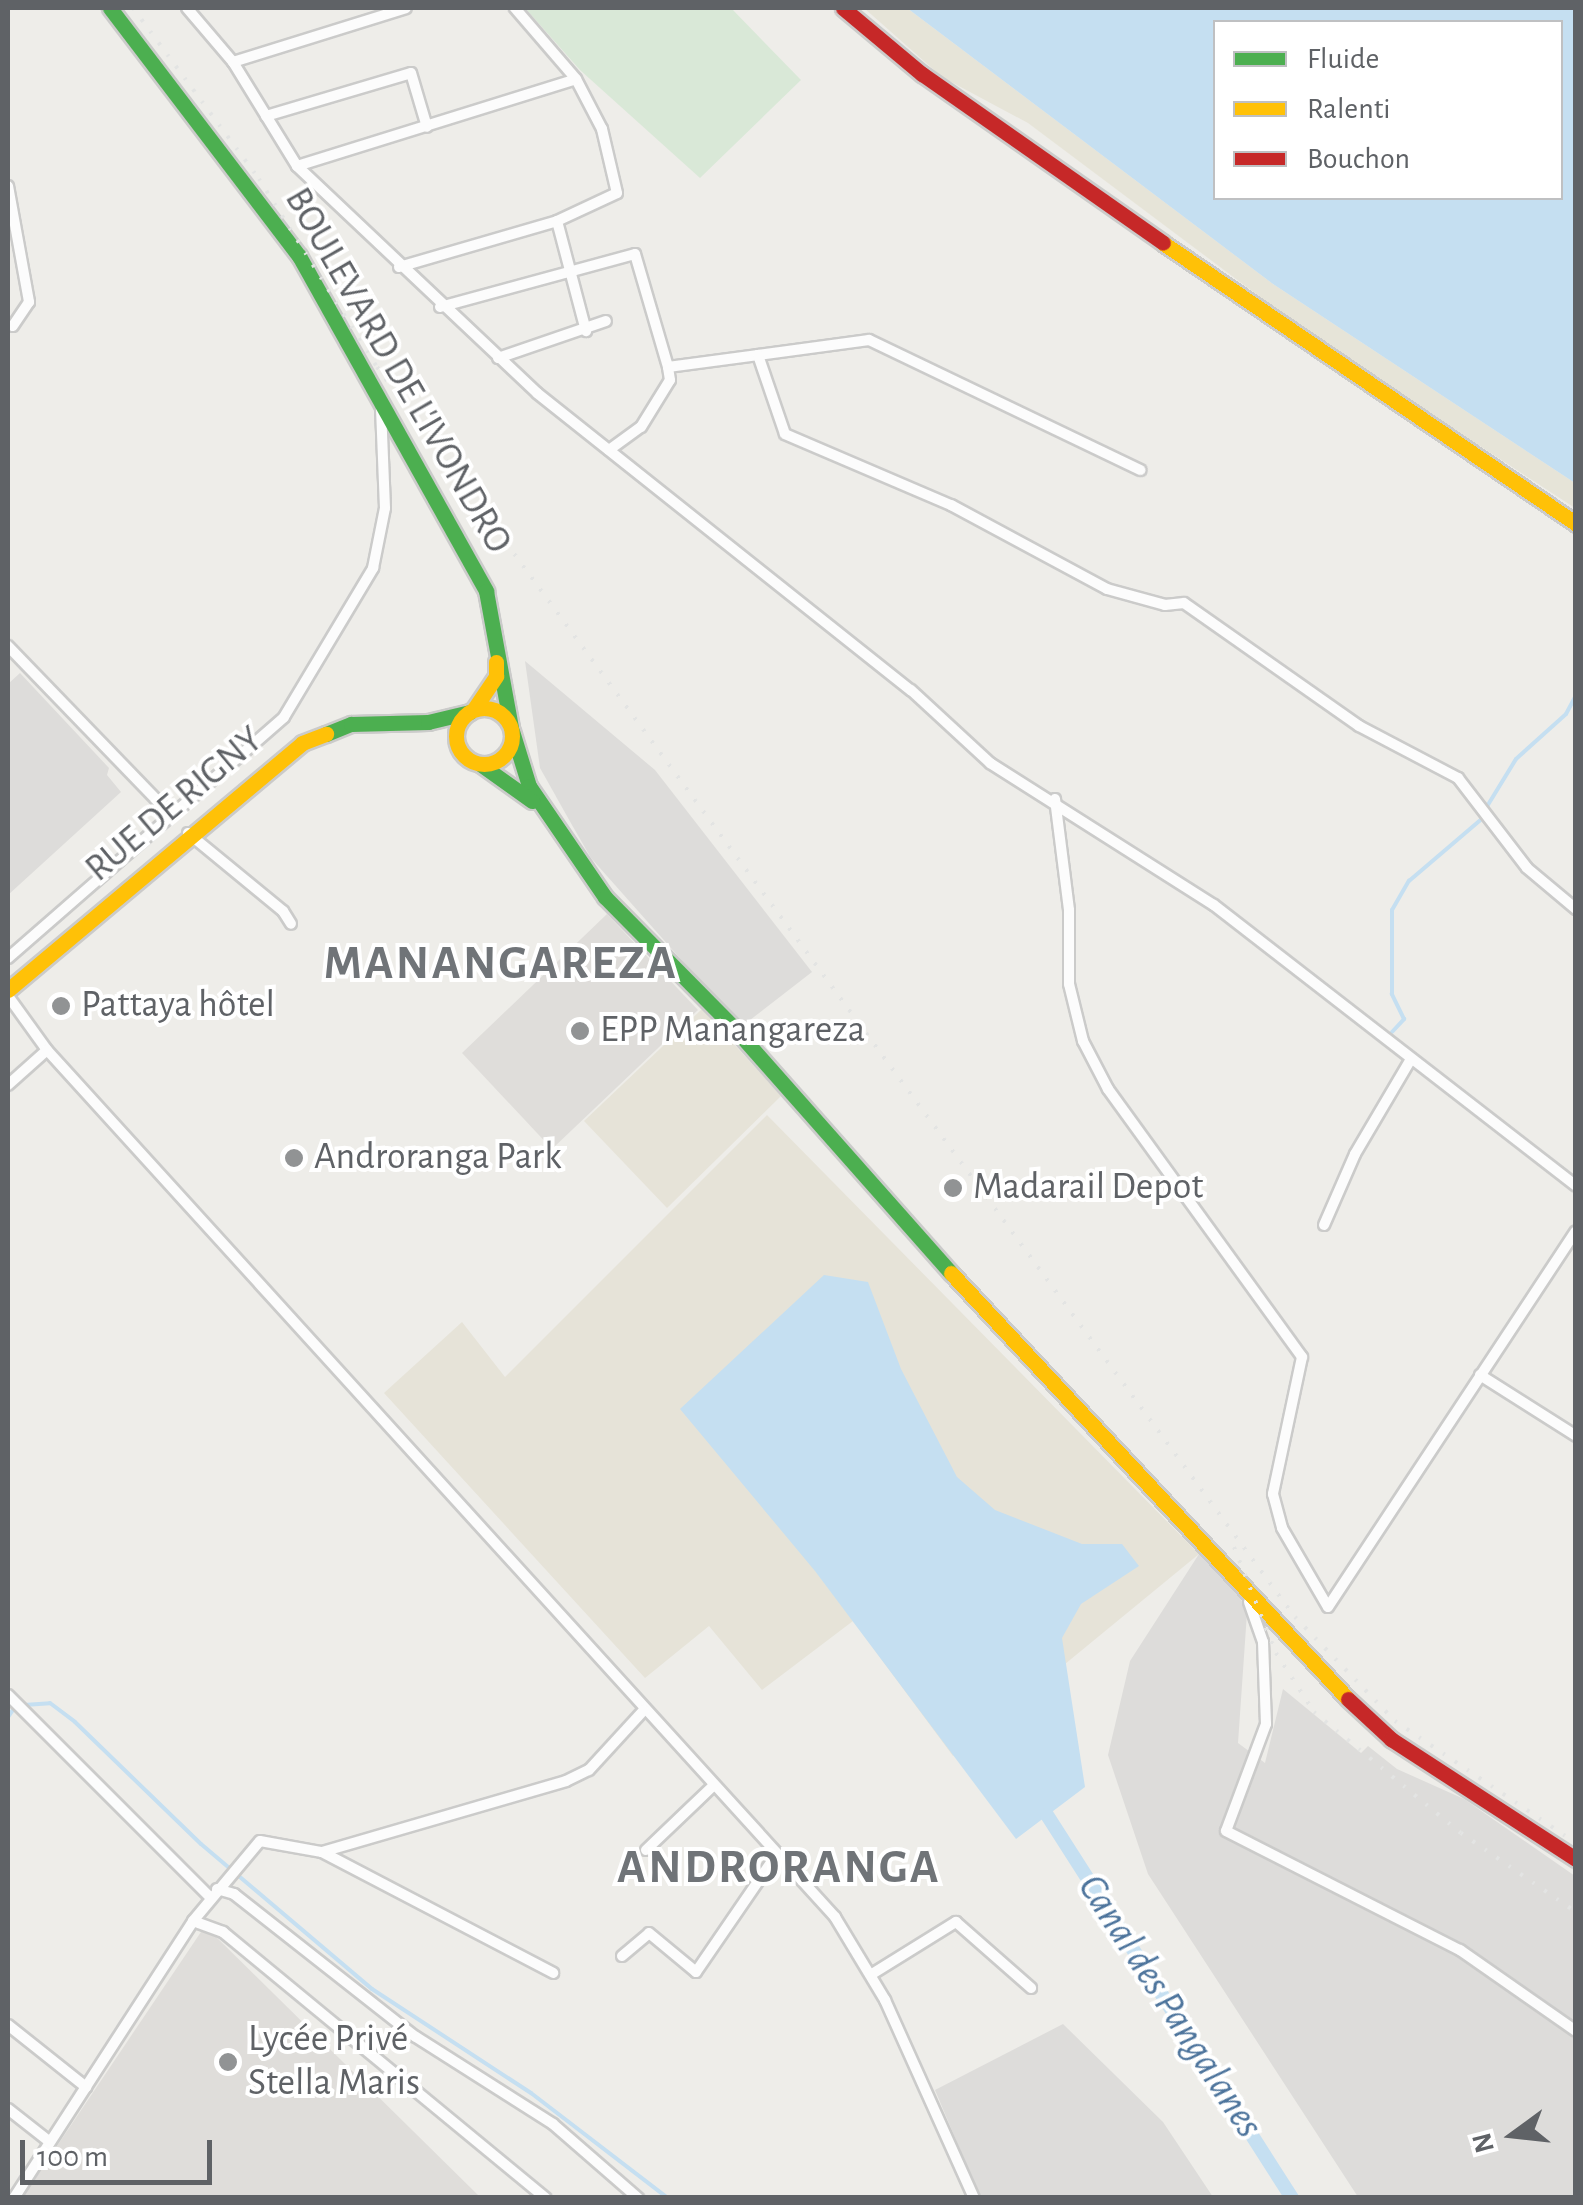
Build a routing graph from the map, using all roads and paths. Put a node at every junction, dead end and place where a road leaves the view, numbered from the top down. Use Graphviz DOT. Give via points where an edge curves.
graph roads {
  1 [pos="110,8"];
  2 [pos="186,8"];
  3 [pos="406,8"];
  4 [pos="515,8"];
  5 [pos="843,8"];
  6 [pos="233,62"];
  7 [pos="576,79"];
  8 [pos="266,116"];
  9 [pos="426,126"];
  10 [pos="296,166"];
  11 [pos="8,186"];
  12 [pos="557,221"];
  13 [pos="398,267"];
  14 [pos="571,272"];
  15 [pos="440,307"];
  16 [pos="8,313"];
  17 [pos="606,321"];
  18 [pos="586,332"];
  19 [pos="758,355"];
  20 [pos="498,358"];
  21 [pos="668,367"];
  22 [pos="380,404"];
  23 [pos="609,450"];
  24 [pos="1140,470"];
  25 [pos="1576,524"];
  26 [pos="498,636"];
  27 [pos="8,646"];
  28 [pos="472,710"];
  29 [pos="407,723"];
  30 [pos="512,729"];
  31 [pos="470,759"];
  32 [pos="1055,799"];
  33 [pos="543,811"];
  34 [pos="169,812"];
  35 [pos="187,833"];
  36 [pos="1576,909"];
  37 [pos="291,924"];
  38 [pos="8,958"];
  39 [pos="8,993"];
  40 [pos="47,1050"];
  41 [pos="1411,1059"];
  42 [pos="8,1085"];
  43 [pos="1576,1186"];
  44 [pos="1324,1225"];
  45 [pos="1576,1231"];
  46 [pos="1480,1375"];
  47 [pos="1576,1436"];
  48 [pos="1244,1586"];
  49 [pos="8,1696"];
  50 [pos="644,1710"];
  51 [pos="713,1786"];
  52 [pos="646,1850"];
  53 [pos="322,1852"];
  54 [pos="776,1855"];
  55 [pos="1576,1859"];
  56 [pos="216,1890"];
  57 [pos="192,1921"];
  58 [pos="622,1956"];
  59 [pos="553,1973"];
  60 [pos="872,1974"];
  61 [pos="1031,1988"];
  62 [pos="8,2026"];
  63 [pos="1576,2031"];
  64 [pos="86,2087"];
  65 [pos="8,2108"];
  66 [pos="50,2142"];
  67 [pos="14,2198"];
  68 [pos="546,2198"];
  69 [pos="638,2198"];
  70 [pos="974,2198"];
  1 -- 22 [label="main road, BOULEVARD DE L'IVONDRO" via="257,193"];
  2 -- 6 [label="street"];
  3 -- 6 [label="street"];
  4 -- 7 [label="street"];
  5 -- 25 [label="main road" via="922,74 1381,396"];
  6 -- 8 [label="street"];
  7 -- 9 [label="street"];
  7 -- 12 [label="street" via="602,129 618,194"];
  8 -- 9 [label="street" via="411,73"];
  8 -- 10 [label="street"];
  9 -- 10 [label="street"];
  10 -- 13 [label="street"];
  11 -- 16 [label="street" via="29,302 13,326"];
  12 -- 13 [label="street"];
  12 -- 14 [label="street"];
  13 -- 15 [label="street"];
  14 -- 15 [label="street"];
  14 -- 18 [label="street"];
  14 -- 21 [label="street" via="638,257"];
  15 -- 20 [label="street"];
  17 -- 18 [label="street"];
  18 -- 20 [label="street"];
  19 -- 21 [label="street"];
  19 -- 24 [label="street" via="869,340"];
  19 -- 36 [label="street" via="785,434 951,505 1106,589 1165,606 1184,603 1358,726 1458,778 1527,868"];
  20 -- 23 [label="street"];
  21 -- 23 [label="street" via="670,380 640,427"];
  22 -- 26 [label="main road, BOULEVARD DE L'IVONDRO" via="486,591"];
  22 -- 34 [label="street" via="385,508 362,592 284,717"];
  23 -- 32 [label="street" via="911,690 990,764"];
  26 -- 28 [label="main road" via="496,676"];
  26 -- 30 [label="main road, BOULEVARD DE L'IVONDRO"];
  27 -- 34 [label="street"];
  28 -- 29 [label="main road, RUE DE RIGNY"];
  28 -- 30 [label="main road" via="496,710"];
  28 -- 31 [label="main road" via="456,736"];
  29 -- 31 [label="main road, RUE DE RIGNY" via="433,731"];
  29 -- 35 [label="main road, RUE DE RIGNY" via="370,721 318,735"];
  30 -- 31 [label="main road" via="504,757"];
  30 -- 33 [label="main road, BOULEVARD DE L'IVONDRO"];
  31 -- 33 [label="main road, RUE DE RIGNY" via="503,776"];
  32 -- 41 [label="street" via="1214,905"];
  32 -- 46 [label="street" via="1069,910 1068,984 1084,1042 1108,1088 1302,1357 1273,1494 1282,1528 1328,1607"];
  33 -- 48 [label="main road" via="605,897"];
  34 -- 38 [label="street"];
  35 -- 37 [label="street"];
  35 -- 39 [label="main road, RUE DE RIGNY"];
  39 -- 40 [label="street"];
  40 -- 42 [label="street"];
  40 -- 50 [label="street"];
  41 -- 43 [label="street"];
  41 -- 44 [label="street" via="1355,1154"];
  45 -- 46 [label="street"];
  46 -- 47 [label="street"];
  48 -- 55 [label="main road" via="1325,1678 1391,1738"];
  48 -- 63 [label="street" via="1263,1642 1266,1724 1226,1831 1460,1950"];
  49 -- 56 [label="street"];
  50 -- 51 [label="street"];
  50 -- 53 [label="street" via="589,1770 566,1781"];
  51 -- 52 [label="street"];
  51 -- 54 [label="street"];
  53 -- 56 [label="street" via="260,1841"];
  53 -- 59 [label="street"];
  54 -- 58 [label="street" via="696,1972 649,1934"];
  54 -- 60 [label="street" via="835,1917"];
  56 -- 57 [label="street"];
  56 -- 69 [label="street" via="234,1894 416,2037 553,2124"];
  57 -- 64 [label="street"];
  57 -- 68 [label="street" via="223,1932"];
  60 -- 61 [label="street" via="956,1922"];
  60 -- 70 [label="street"];
  62 -- 64 [label="street"];
  64 -- 66 [label="street"];
  65 -- 66 [label="street"];
  66 -- 67 [label="street"];
}
